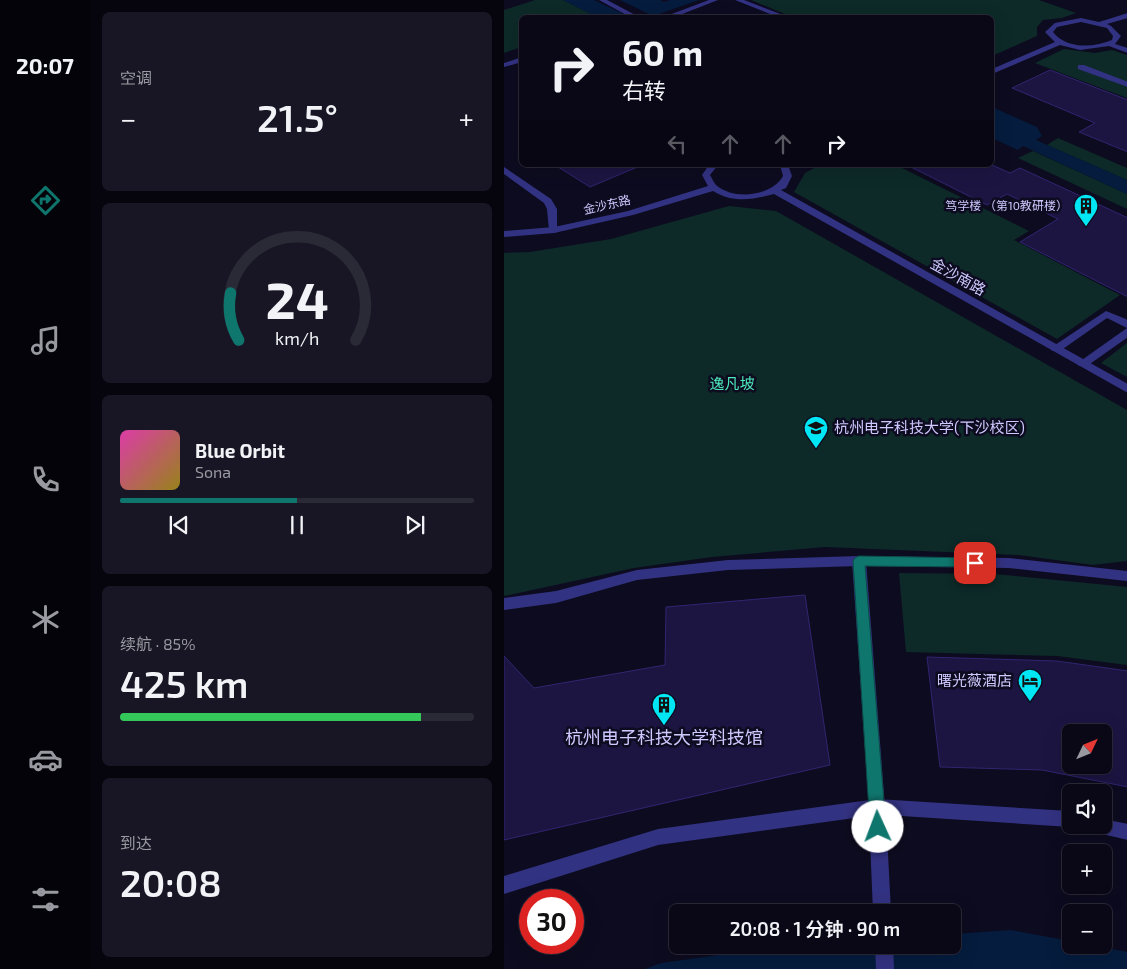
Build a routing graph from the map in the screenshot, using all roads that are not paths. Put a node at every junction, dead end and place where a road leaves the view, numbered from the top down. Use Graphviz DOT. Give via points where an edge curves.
graph roads {
  1 [pos="602,0"];
  2 [pos="715,0"];
  3 [pos="738,0"];
  4 [pos="1127,14"];
  5 [pos="632,15"];
  6 [pos="672,15"];
  7 [pos="780,15"];
  8 [pos="1101,24"];
  9 [pos="1060,42"];
  10 [pos="1109,44"];
  11 [pos="1127,51"];
  12 [pos="519,60"];
  13 [pos="504,65"];
  14 [pos="1081,67"];
  15 [pos="994,71"];
  16 [pos="1127,85"];
  17 [pos="712,167"];
  18 [pos="785,167"];
  19 [pos="504,170"];
  20 [pos="712,188"];
  21 [pos="775,191"];
  22 [pos="554,230"];
  23 [pos="504,234"];
  24 [pos="1124,320"];
  25 [pos="1127,332"];
  26 [pos="1056,349"];
  27 [pos="1083,364"];
  28 [pos="1127,389"];
  29 [pos="859,561"];
  30 [pos="1127,576"];
  31 [pos="504,604"];
  32 [pos="877,807"];
  33 [pos="1062,819"];
  34 [pos="1112,829"];
  35 [pos="1127,832"];
  36 [pos="504,885"];
  37 [pos="882,904"];
  38 [pos="884,954"];
  39 [pos="885,969"];
  1 -- 5 [label="street"];
  2 -- 6 [label="street"];
  3 -- 7 [label="street"];
  4 -- 8 [label="street"];
  8 -- 9 [label="street" via="1071,20 1055,24 1049,32"];
  8 -- 10 [label="street" via="1117,36"];
  9 -- 10 [label="street" via="1089,48"];
  9 -- 15 [label="street"];
  10 -- 11 [label="street"];
  12 -- 13 [label="street"];
  14 -- 16 [label="street"];
  17 -- 20 [label="street" via="706,175"];
  18 -- 21 [label="street" via="788,178"];
  19 -- 22 [label="street" via="548,201"];
  20 -- 21 [label="street" via="749,197"];
  20 -- 22 [label="street, 金沙东路" via="630,213"];
  21 -- 26 [label="street, 金沙南路"];
  22 -- 23 [label="street, 金沙东路"];
  24 -- 26 [label="street" via="1106,314"];
  25 -- 27 [label="street"];
  26 -- 27 [label="street, 金沙南路"];
  27 -- 28 [label="street, 金沙南路"];
  29 -- 30 [label="street" via="1009,563"];
  29 -- 31 [label="street" via="728,565 637,575 556,597"];
  29 -- 32 [label="street"];
  32 -- 33 [label="street"];
  32 -- 36 [label="street" via="658,837"];
  32 -- 37 [label="street"];
  34 -- 35 [label="street"];
  38 -- 39 [label="street"];
}
